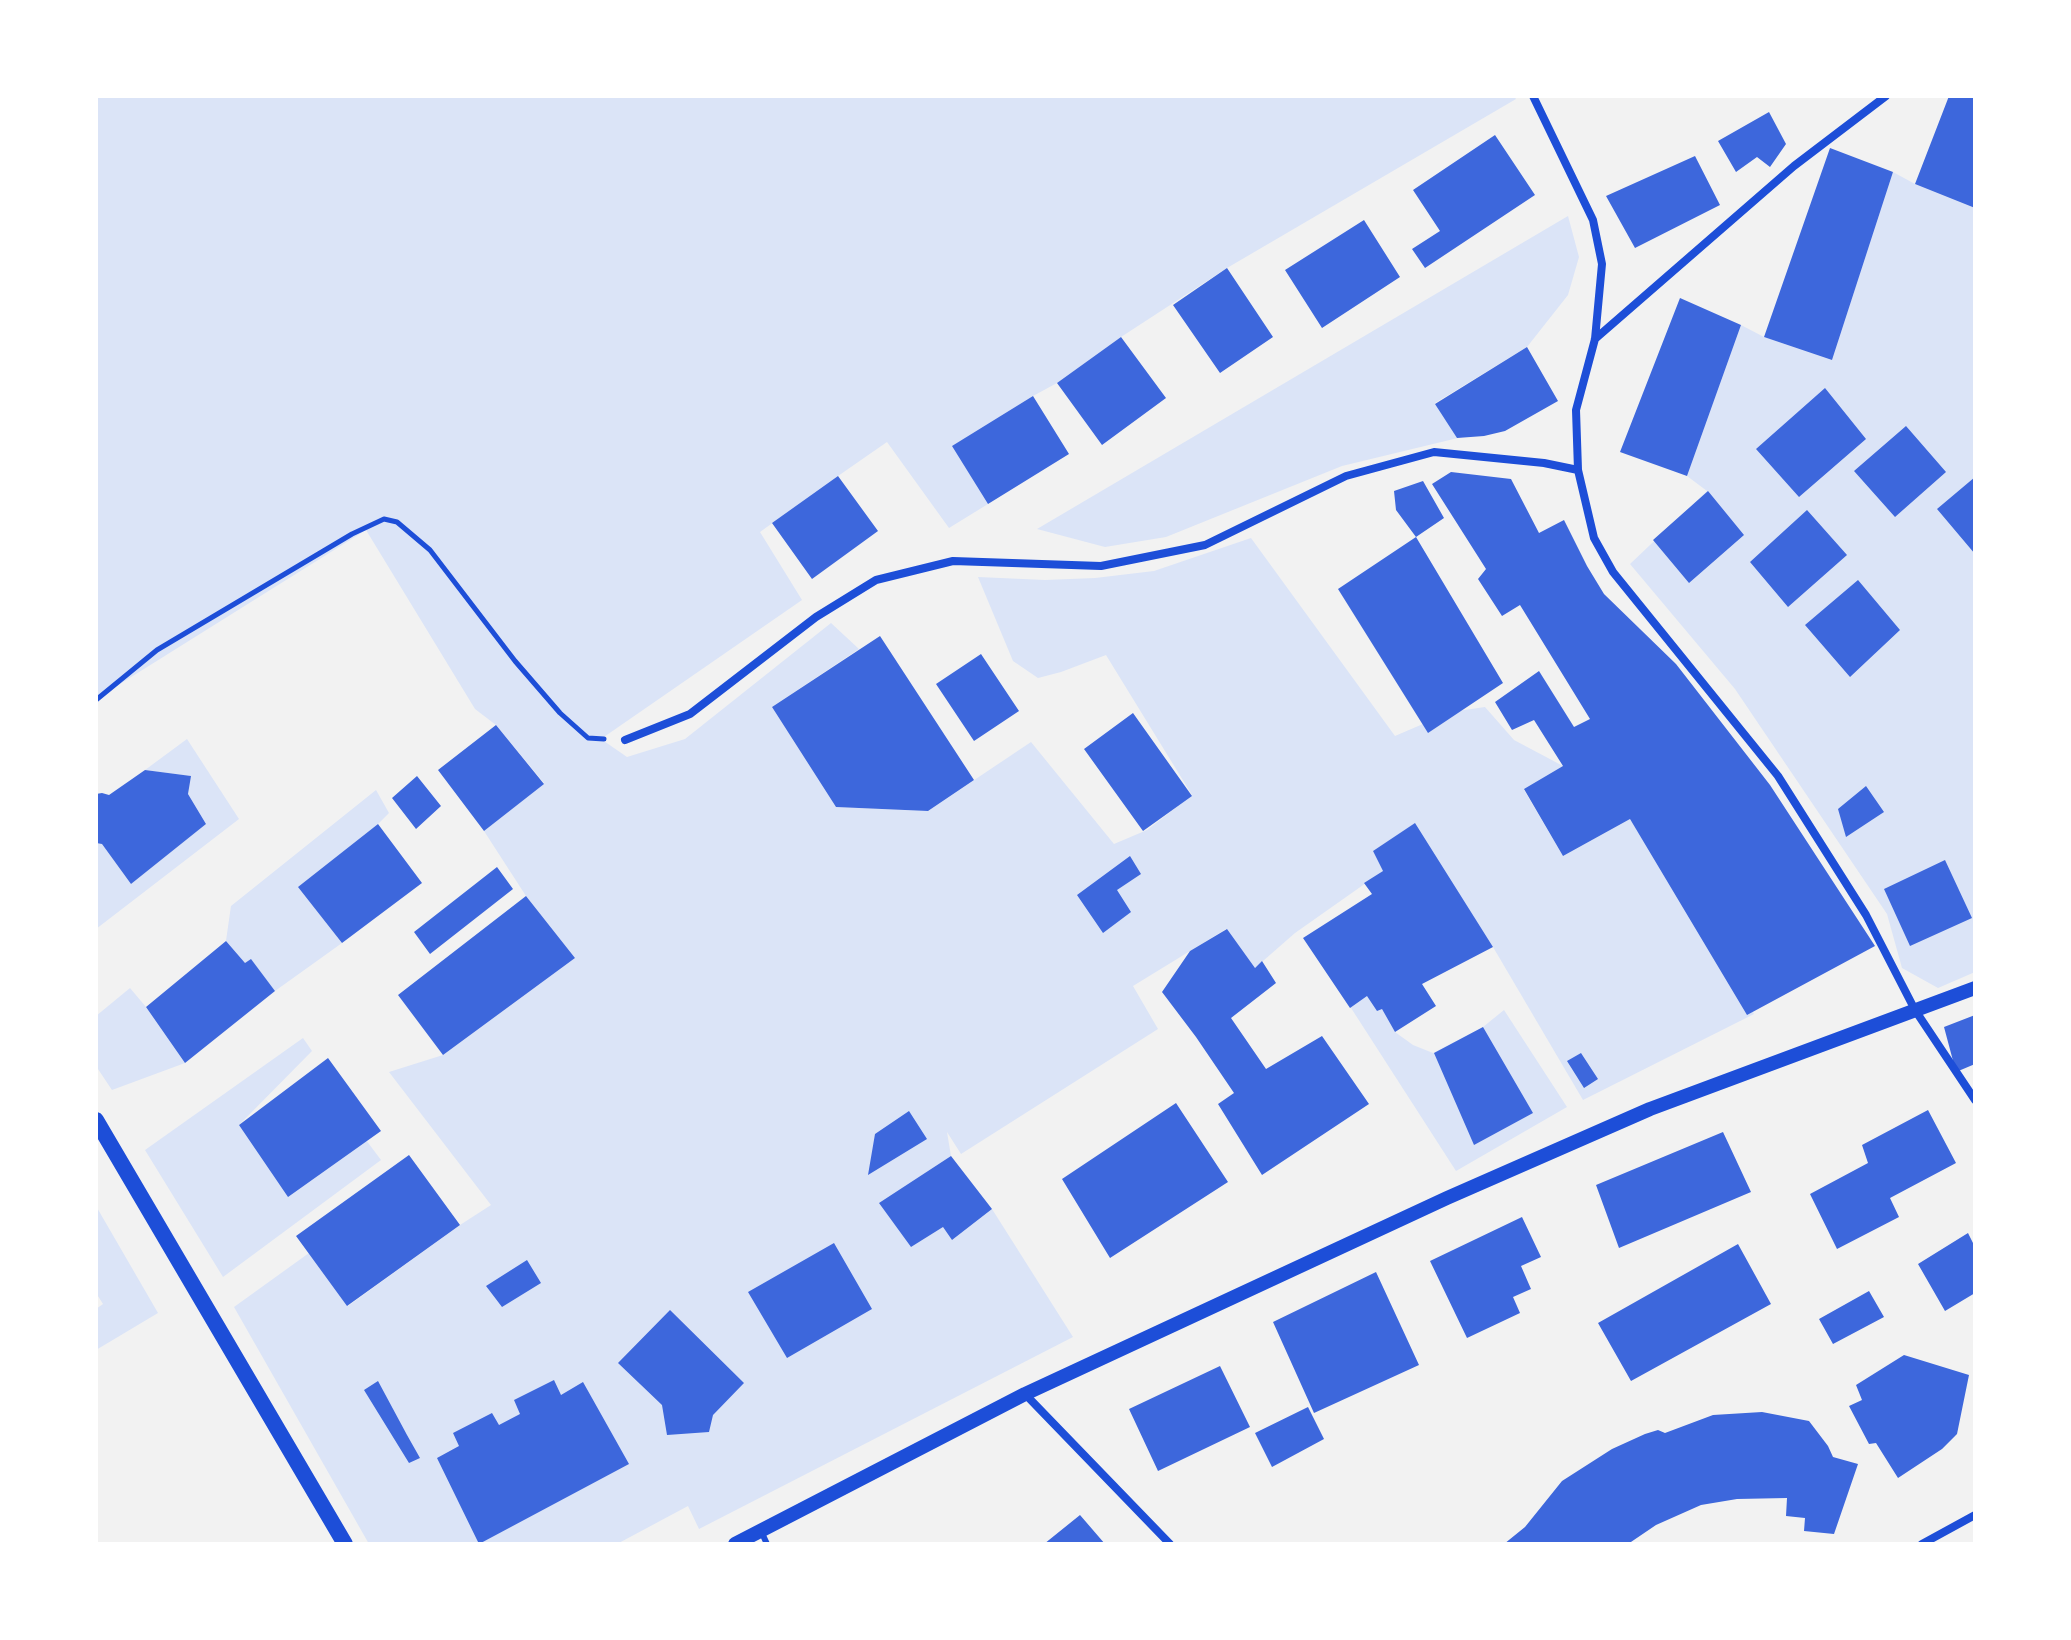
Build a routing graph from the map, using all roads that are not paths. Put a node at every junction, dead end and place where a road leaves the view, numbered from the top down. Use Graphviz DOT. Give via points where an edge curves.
graph roads {
  1 [pos="1533,96"];
  2 [pos="1886,96"];
  3 [pos="1595,339"];
  4 [pos="1578,470"];
  5 [pos="625,740"];
  6 [pos="1975,988"];
  7 [pos="1915,1010"];
  8 [pos="1975,1100"];
  9 [pos="96,1120"];
  10 [pos="1025,1394"];
  11 [pos="1975,1515"];
  12 [pos="764,1537"];
  13 [pos="345,1544"];
  14 [pos="735,1544"];
  15 [pos="1170,1544"];
  16 [pos="1922,1544"];
  1 -- 3 [label="street" via="1593,220 1602,264"];
  2 -- 3 [label="street" via="1794,166"];
  3 -- 4 [label="street" via="1576,410"];
  4 -- 5 [label="street" via="1434,452 1346,476 1205,545 1101,566 953,561 876,580 816,617 690,714"];
  4 -- 7 [label="street" via="1594,538 1613,572 1778,776 1866,915"];
  6 -- 7 [label="street"];
  7 -- 8 [label="street"];
  7 -- 10 [label="street" via="1650,1109"];
  9 -- 13 [label="main road"];
  10 -- 12 [label="street"];
  10 -- 15 [label="street"];
  11 -- 16 [label="street"];
  12 -- 14 [label="street"];
}
